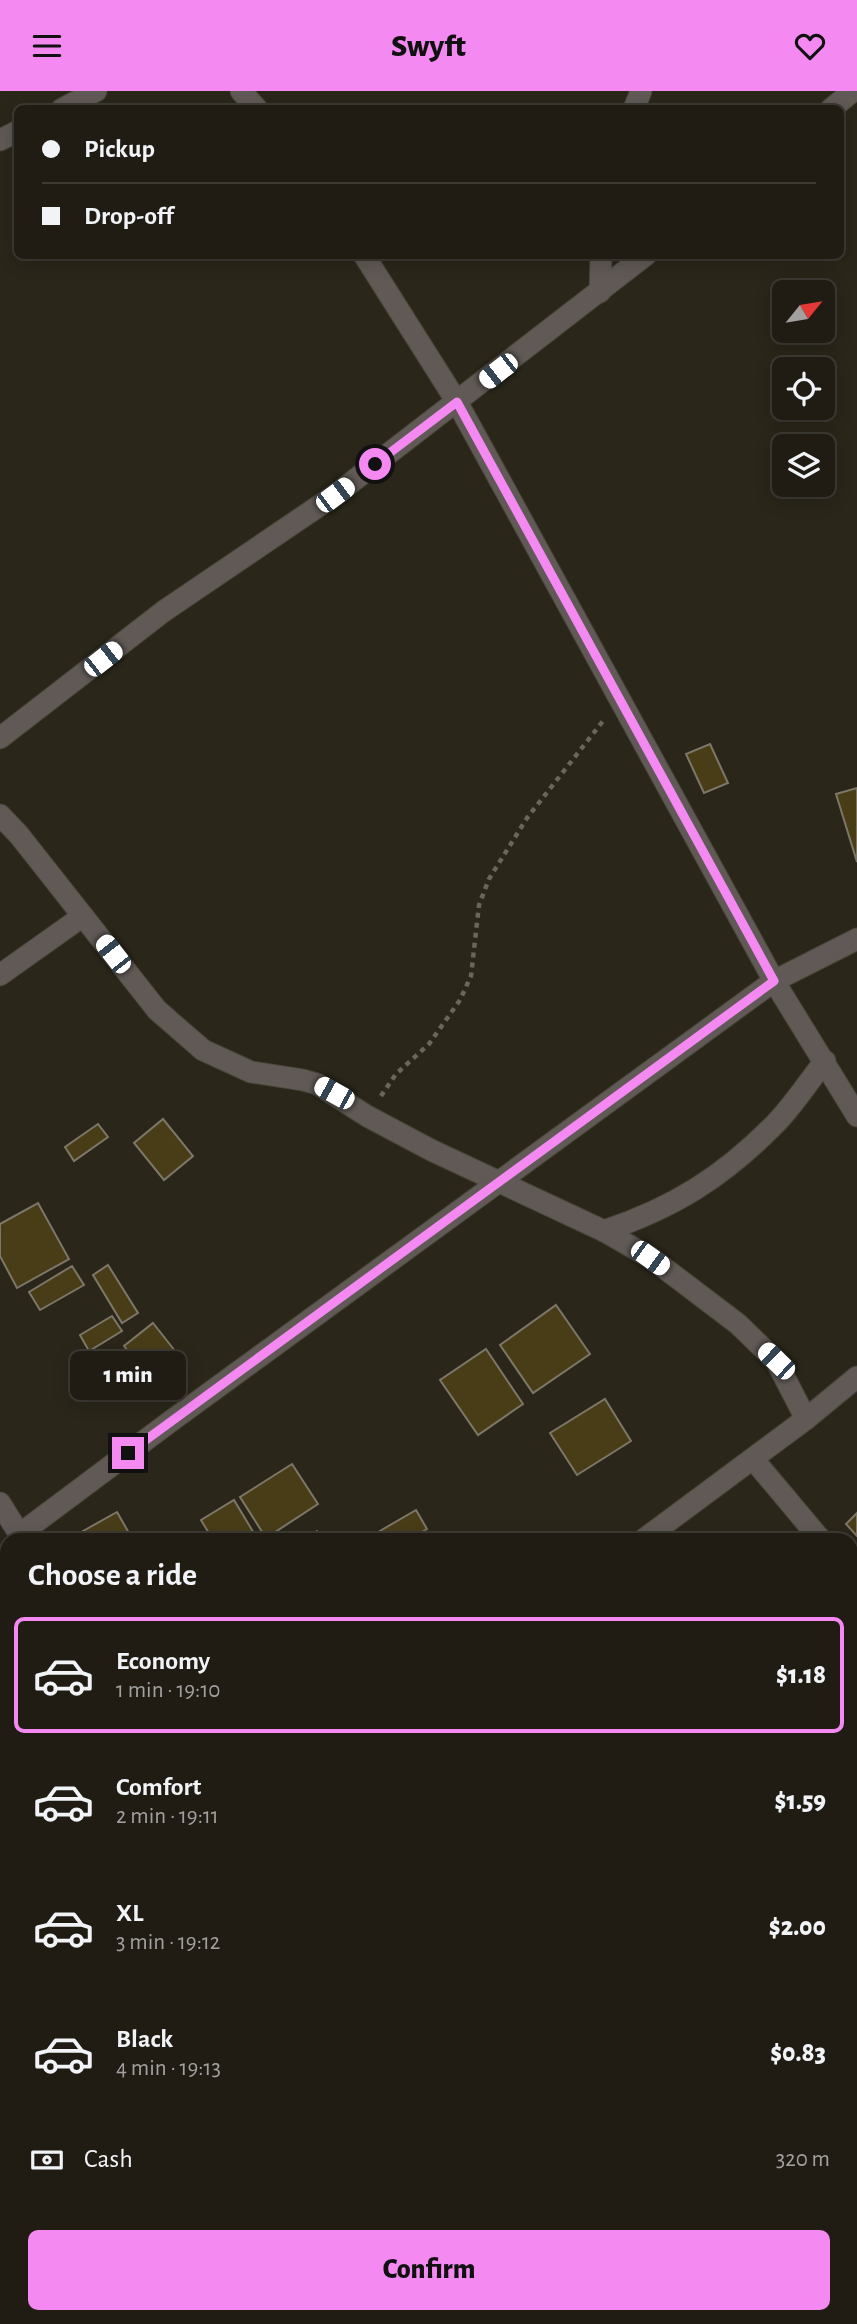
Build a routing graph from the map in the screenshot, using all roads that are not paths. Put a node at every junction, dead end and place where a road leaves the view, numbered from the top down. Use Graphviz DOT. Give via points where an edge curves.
graph roads {
  1 [pos="96,91"];
  2 [pos="241,91"];
  3 [pos="853,91"];
  4 [pos="70,105"];
  5 [pos="253,105"];
  6 [pos="836,105"];
  7 [pos="367,259"];
  8 [pos="601,259"];
  9 [pos="641,259"];
  10 [pos="600,292"];
  11 [pos="457,402"];
  12 [pos="0,738"];
  13 [pos="0,815"];
  14 [pos="83,916"];
  15 [pos="857,939"];
  16 [pos="0,975"];
  17 [pos="774,981"];
  18 [pos="825,1061"];
  19 [pos="857,1116"];
  20 [pos="499,1182"];
  21 [pos="604,1231"];
  22 [pos="857,1377"];
  23 [pos="806,1419"];
  24 [pos="753,1459"];
  25 [pos="0,1503"];
  26 [pos="19,1533"];
  27 [pos="27,1533"];
  28 [pos="653,1533"];
  29 [pos="815,1533"];
  1 -- 4 [label="street"];
  2 -- 5 [label="street"];
  3 -- 6 [label="street"];
  7 -- 11 [label="street"];
  8 -- 10 [label="street"];
  9 -- 10 [label="street"];
  10 -- 11 [label="street"];
  11 -- 12 [label="street" via="335,495 164,611"];
  11 -- 17 [label="street"];
  13 -- 14 [label="street"];
  14 -- 16 [label="street"];
  14 -- 20 [label="street" via="157,1010 203,1051 251,1072 317,1084 366,1116"];
  15 -- 17 [label="street"];
  17 -- 18 [label="street"];
  17 -- 20 [label="street"];
  18 -- 19 [label="street"];
  18 -- 21 [label="street" via="776,1123 724,1171 677,1201"];
  20 -- 21 [label="street"];
  20 -- 27 [label="street" via="171,1421"];
  21 -- 23 [label="street" via="650,1258 738,1324 776,1361"];
  22 -- 23 [label="street"];
  23 -- 24 [label="street"];
  24 -- 28 [label="street"];
  24 -- 29 [label="street"];
  25 -- 26 [label="street"];
}
